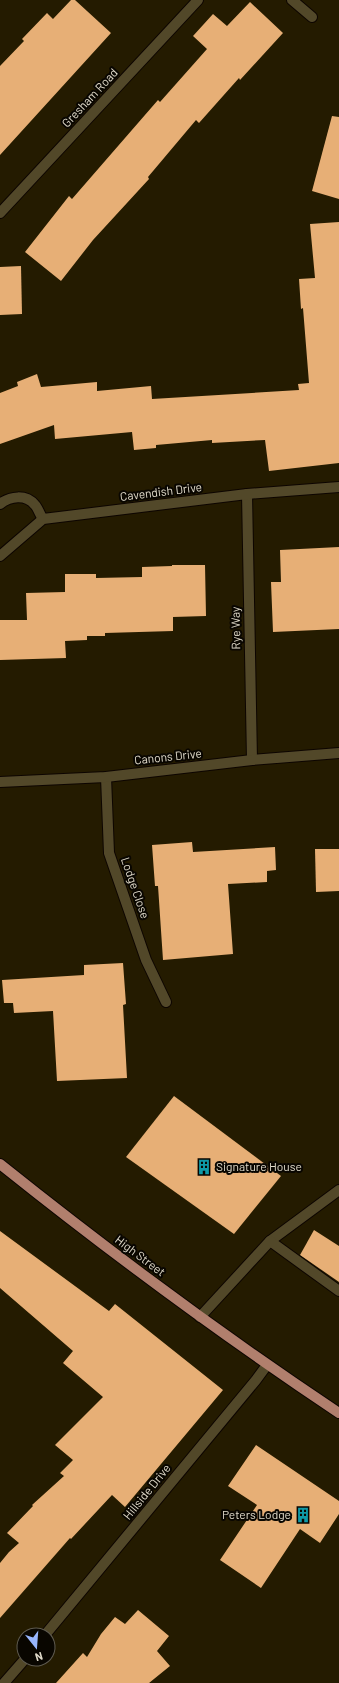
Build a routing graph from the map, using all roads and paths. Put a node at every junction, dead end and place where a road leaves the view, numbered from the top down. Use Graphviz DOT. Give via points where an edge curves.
graph roads {
  1 [pos="198,0"];
  2 [pos="292,0"];
  3 [pos="312,18"];
  4 [pos="0,213"];
  5 [pos="339,486"];
  6 [pos="247,494"];
  7 [pos="0,504"];
  8 [pos="43,519"];
  9 [pos="0,556"];
  10 [pos="339,753"];
  11 [pos="252,760"];
  12 [pos="106,777"];
  13 [pos="0,782"];
  14 [pos="166,1002"];
  15 [pos="0,1164"];
  16 [pos="339,1190"];
  17 [pos="270,1241"];
  18 [pos="339,1290"];
  19 [pos="200,1318"];
  20 [pos="267,1364"];
  21 [pos="339,1413"];
  22 [pos="52,1627"];
  23 [pos="18,1667"];
  24 [pos="4,1683"];
  1 -- 4 [label="street, Gresham Road"];
  2 -- 3 [label="street"];
  5 -- 6 [label="street, Cavendish Drive"];
  6 -- 8 [label="street, Cavendish Drive"];
  6 -- 11 [label="street, Rye Way"];
  7 -- 8 [label="street" via="14,497 25,498 35,504"];
  8 -- 9 [label="street"];
  10 -- 11 [label="street, Canons Drive"];
  11 -- 12 [label="street, Canons Drive"];
  12 -- 13 [label="street, Canons Drive"];
  12 -- 14 [label="street, Lodge Close" via="109,853 146,960"];
  15 -- 19 [label="main road, High Street"];
  16 -- 17 [label="street"];
  17 -- 18 [label="street"];
  17 -- 19 [label="street"];
  19 -- 20 [label="main road, High Street"];
  20 -- 21 [label="main road, High Street"];
  20 -- 22 [label="street, Hillside Drive"];
  23 -- 24 [label="street"];
}
